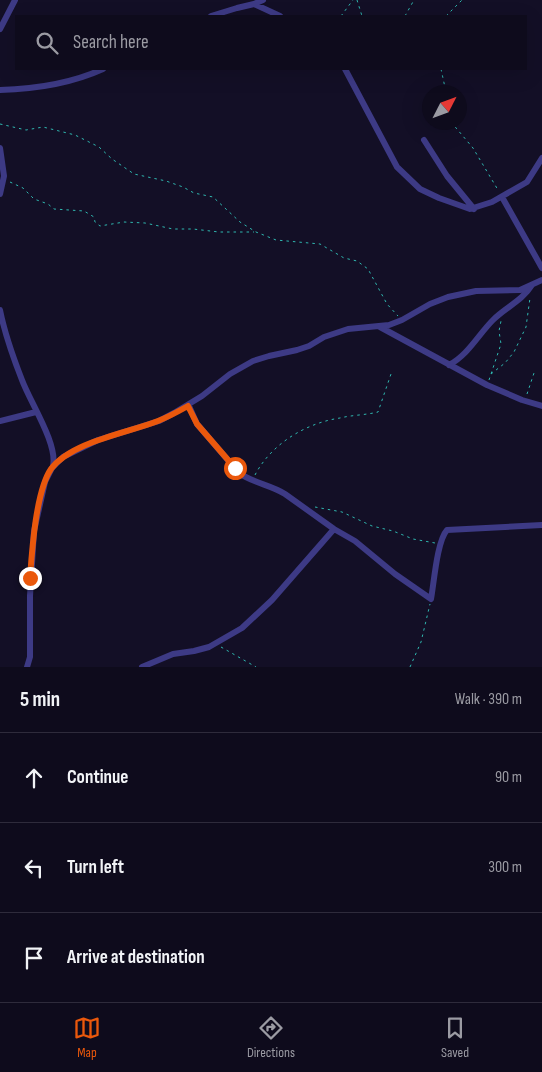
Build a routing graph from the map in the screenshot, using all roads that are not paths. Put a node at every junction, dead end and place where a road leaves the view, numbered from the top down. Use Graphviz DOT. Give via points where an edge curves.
graph roads {
  1 [pos="15,0"];
  2 [pos="263,0"];
  3 [pos="254,4"];
  4 [pos="215,15"];
  5 [pos="278,15"];
  6 [pos="0,29"];
  7 [pos="101,70"];
  8 [pos="346,70"];
  9 [pos="0,90"];
  10 [pos="424,140"];
  11 [pos="0,148"];
  12 [pos="542,158"];
  13 [pos="0,194"];
  14 [pos="502,197"];
  15 [pos="474,209"];
  16 [pos="542,268"];
  17 [pos="542,280"];
  18 [pos="532,286"];
  19 [pos="0,310"];
  20 [pos="380,327"];
  21 [pos="461,358"];
  22 [pos="449,365"];
  23 [pos="458,370"];
  24 [pos="188,406"];
  25 [pos="542,406"];
  26 [pos="36,412"];
  27 [pos="0,421"];
  28 [pos="52,468"];
  29 [pos="542,525"];
  30 [pos="334,529"];
  31 [pos="28,667"];
  32 [pos="142,667"];
  1 -- 6 [label="street"];
  2 -- 3 [label="street"];
  3 -- 4 [label="street"];
  3 -- 5 [label="street"];
  7 -- 9 [label="street" via="54,85"];
  8 -- 15 [label="street" via="401,173 420,189 464,209"];
  10 -- 15 [label="street"];
  11 -- 13 [label="street" via="4,176"];
  12 -- 14 [label="street" via="527,182"];
  14 -- 15 [label="street"];
  14 -- 16 [label="street"];
  17 -- 18 [label="street"];
  18 -- 20 [label="street" via="448,297"];
  18 -- 21 [label="street" via="486,327"];
  19 -- 26 [label="street" via="10,350"];
  20 -- 22 [label="street"];
  20 -- 24 [label="street" via="348,329 309,346 253,361"];
  21 -- 22 [label="street"];
  21 -- 23 [label="street"];
  22 -- 23 [label="street"];
  23 -- 25 [label="street"];
  24 -- 28 [label="street" via="159,421 78,449"];
  24 -- 30 [label="street" via="197,424 239,473 277,489"];
  26 -- 27 [label="street"];
  26 -- 28 [label="street" via="51,444"];
  28 -- 31 [label="street" via="45,482 34,530"];
  29 -- 30 [label="street" via="444,532 431,599"];
  30 -- 32 [label="street" via="272,600 242,628 216,644 173,654"];
}
